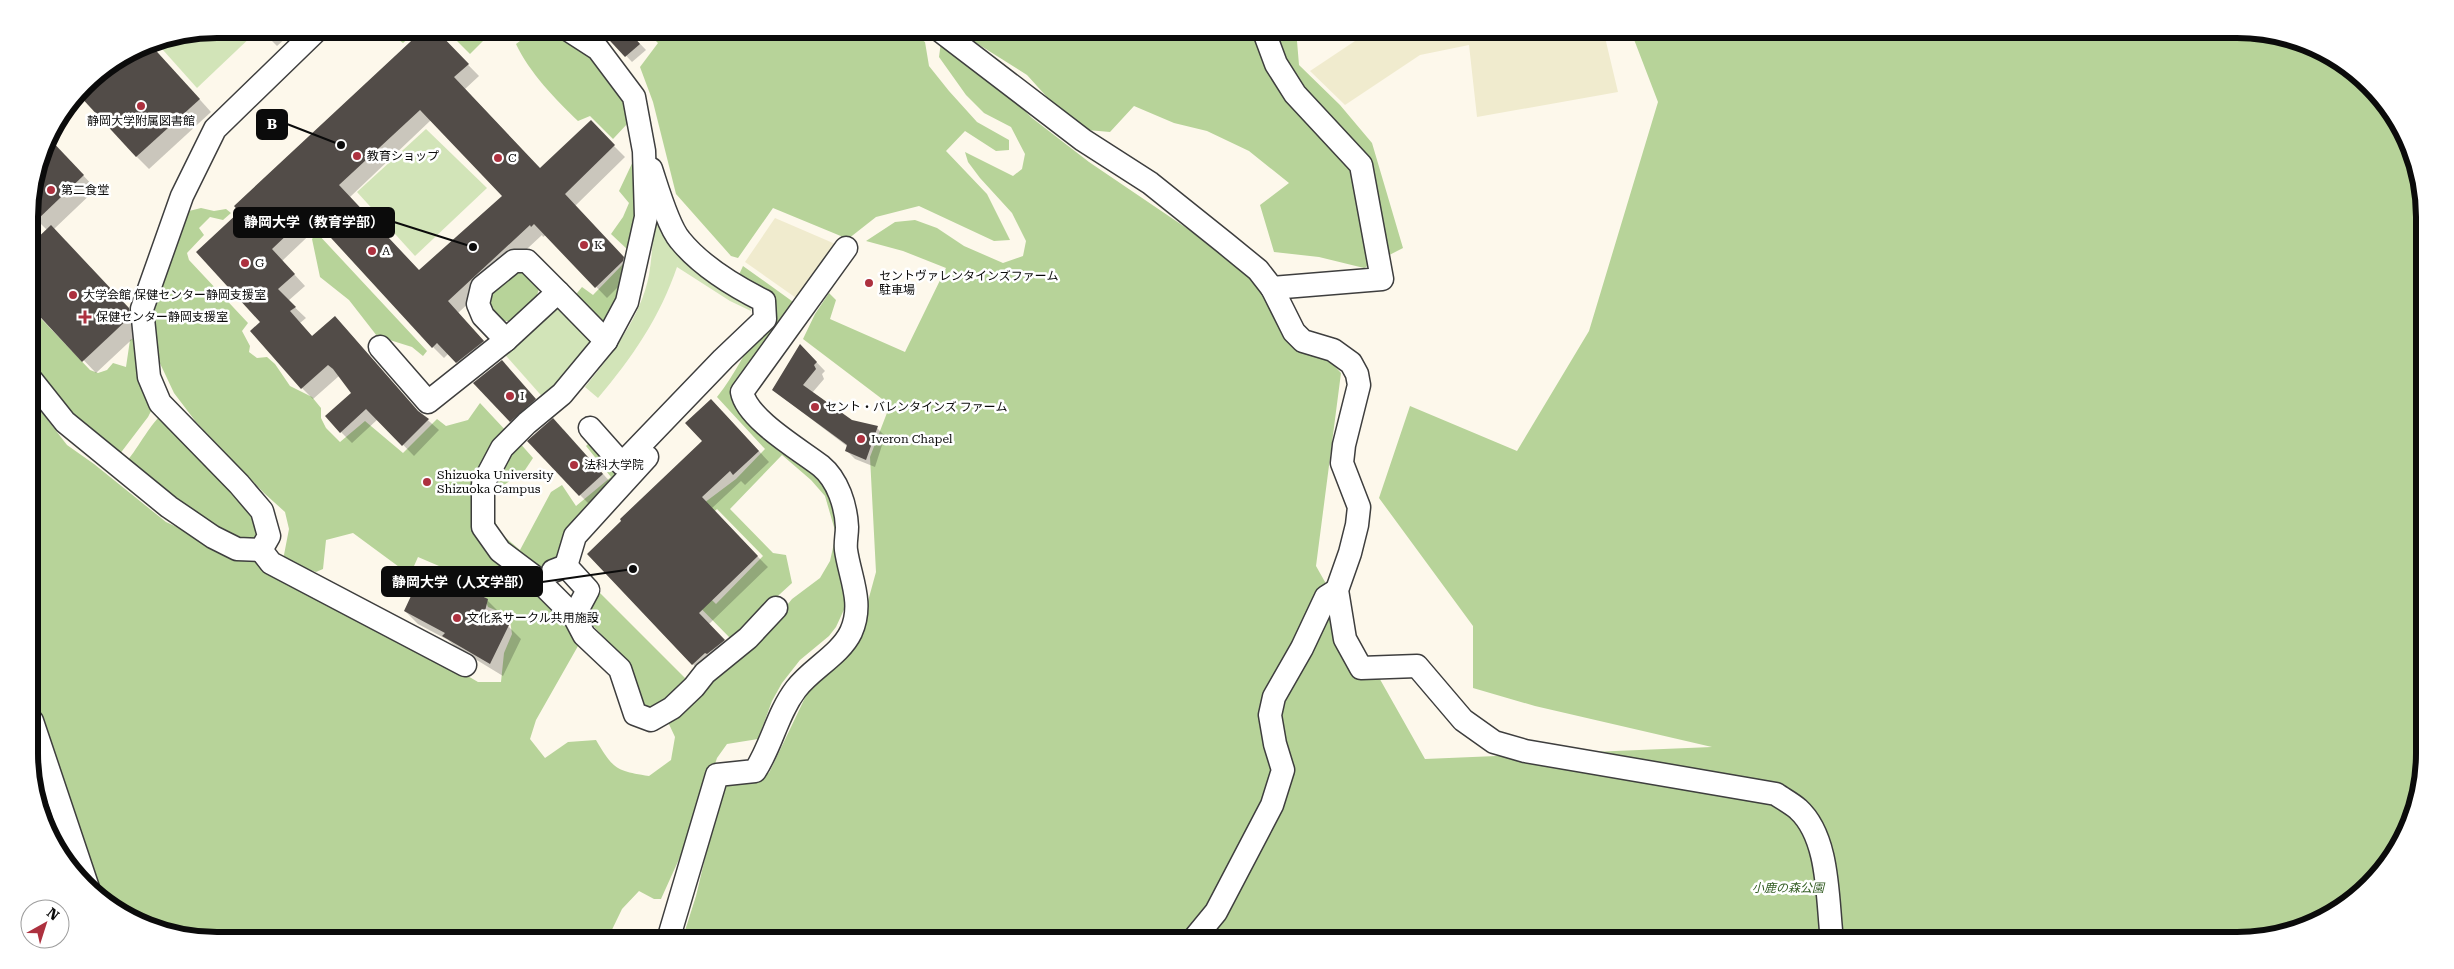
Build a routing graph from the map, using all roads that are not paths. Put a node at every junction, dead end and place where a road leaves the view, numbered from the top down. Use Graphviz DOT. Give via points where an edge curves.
graph roads {
  1 [pos="309,38"];
  2 [pos="581,38"];
  3 [pos="950,38"];
  4 [pos="1266,38"];
  5 [pos="644,151"];
  6 [pos="846,248"];
  7 [pos="1272,288"];
  8 [pos="558,292"];
  9 [pos="755,328"];
  10 [pos="506,340"];
  11 [pos="606,342"];
  12 [pos="380,347"];
  13 [pos="38,388"];
  14 [pos="590,428"];
  15 [pos="261,550"];
  16 [pos="566,566"];
  17 [pos="536,578"];
  18 [pos="1338,590"];
  19 [pos="776,608"];
  20 [pos="574,616"];
  21 [pos="465,665"];
  22 [pos="38,739"];
  23 [pos="82,871"];
  24 [pos="670,932"];
  25 [pos="1199,932"];
  26 [pos="1831,932"];
  1 -- 15 [label="street" via="215,129 182,196 142,309 149,376 160,403 262,511 269,536"];
  2 -- 5 [label="street" via="598,49 634,97"];
  3 -- 7 [label="street" via="1083,140 1150,183 1258,270"];
  4 -- 7 [label="street" via="1276,64 1295,94 1361,165 1382,279"];
  5 -- 9 [label="street" via="678,239 705,264 764,301 765,319"];
  5 -- 11 [label="street" via="646,218 627,302"];
  6 -- 24 [label="street" via="742,392 744,401 755,414 829,473 841,496 847,527 846,548 857,598 852,630 846,641 796,688 780,714 755,770 717,775"];
  7 -- 18 [label="street" via="1294,332 1303,341 1333,350 1350,363 1357,374 1359,385 1342,463 1359,507"];
  8 -- 10 [label="street"];
  8 -- 10 [label="street" via="527,260 514,261 482,287 478,304 483,316"];
  8 -- 11 [label="street"];
  9 -- 14 [label="street" via="622,464"];
  9 -- 16 [label="street" via="728,376 696,404 575,536"];
  10 -- 12 [label="street" via="428,402"];
  11 -- 17 [label="street" via="562,394 502,448 483,484 483,527 500,551"];
  13 -- 15 [label="street" via="65,422 169,507 236,549"];
  15 -- 21 [label="street" via="270,562"];
  16 -- 17 [label="street"];
  16 -- 20 [label="street" via="588,590"];
  17 -- 20 [label="street"];
  18 -- 25 [label="street" via="1326,597 1274,697 1270,715 1283,770 1272,804 1216,912"];
  18 -- 26 [label="street" via="1345,639 1361,668 1417,666 1463,720 1494,742 1525,751 1776,794 1799,810 1821,848"];
  19 -- 20 [label="street" via="672,708 651,720 635,714 620,669 584,635"];
  22 -- 23 [label="street"];
}
